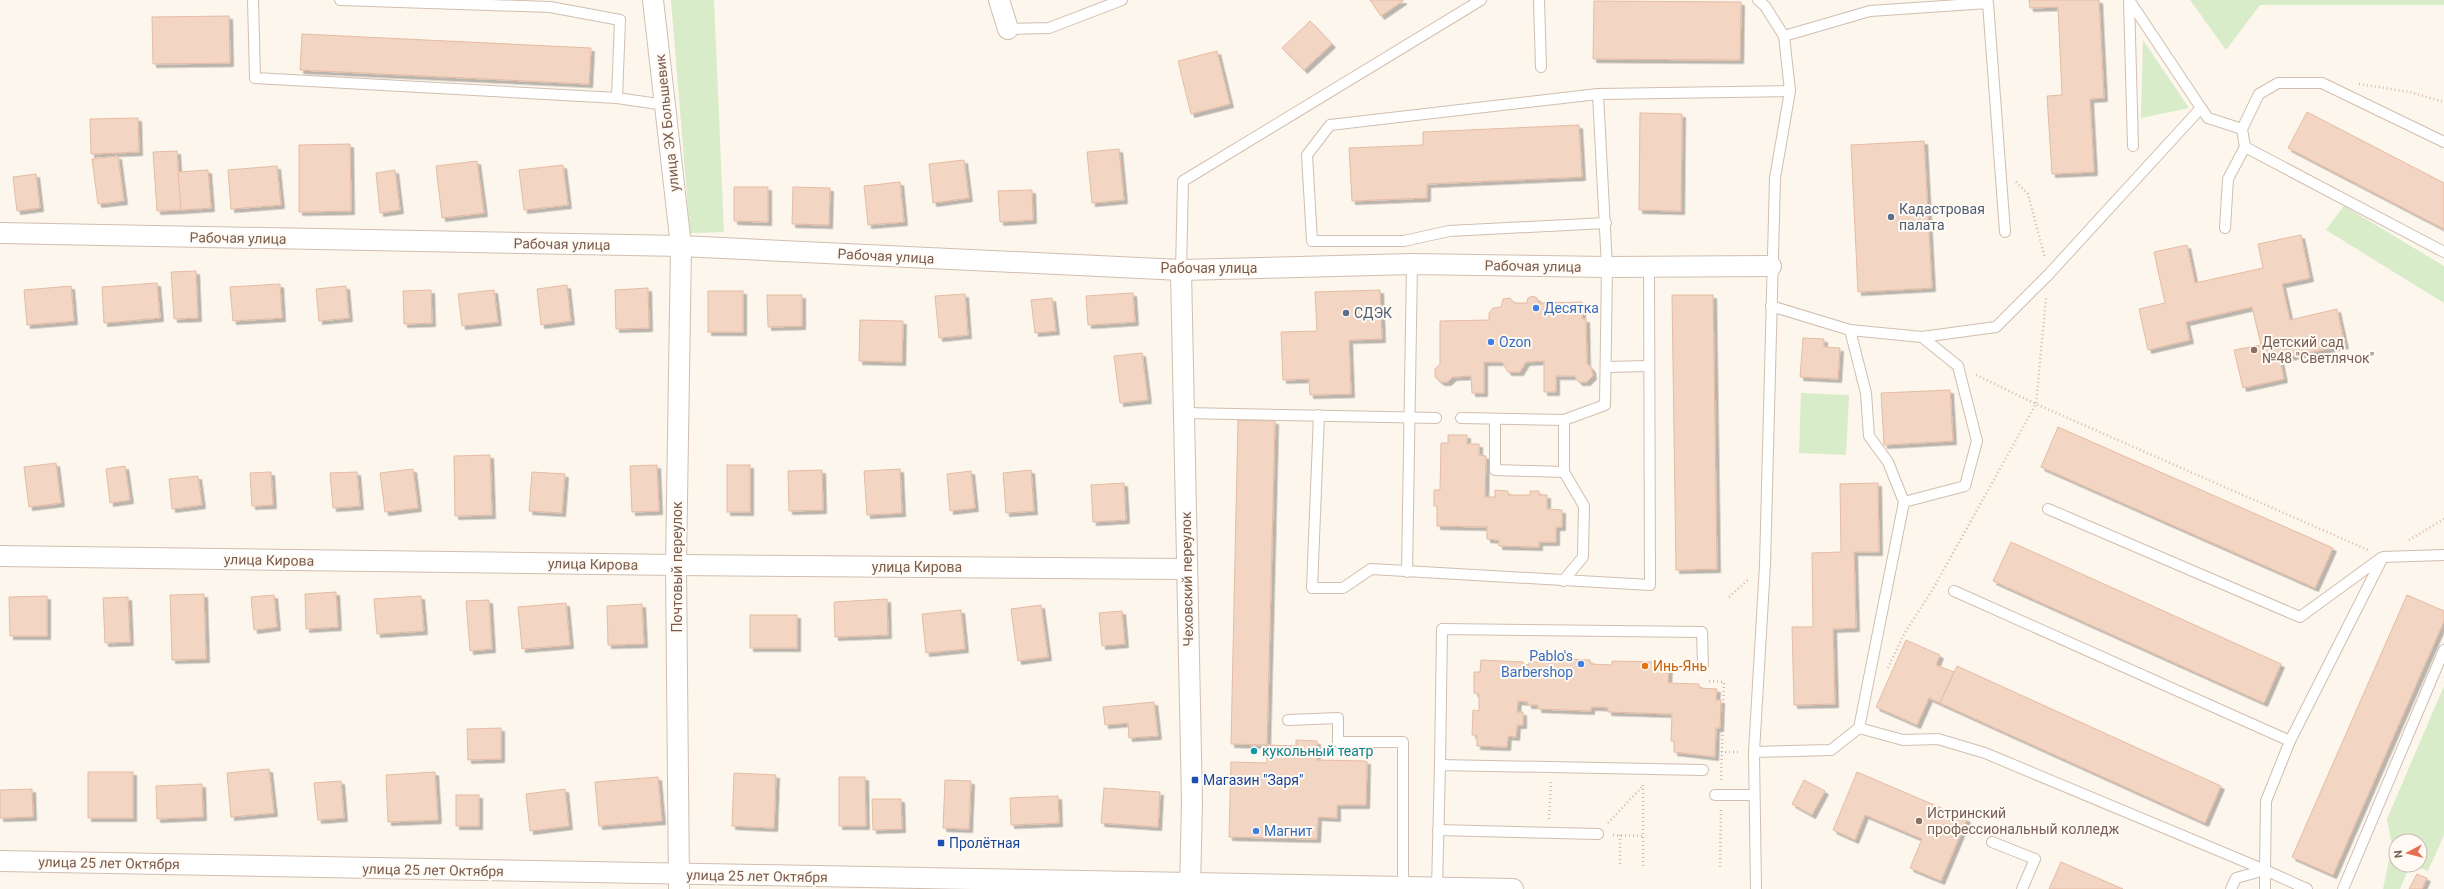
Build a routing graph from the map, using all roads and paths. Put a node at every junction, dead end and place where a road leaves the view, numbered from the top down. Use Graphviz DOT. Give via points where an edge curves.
graph roads {
  1 [pos="253,0"];
  2 [pos="340,0"];
  3 [pos="653,0"];
  4 [pos="999,0"];
  5 [pos="1122,0"];
  6 [pos="1481,0"];
  7 [pos="1539,0"];
  8 [pos="1758,0"];
  9 [pos="2129,0"];
  10 [pos="1988,1"];
  11 [pos="1008,29"];
  12 [pos="1784,36"];
  13 [pos="1541,67"];
  14 [pos="2337,90"];
  15 [pos="1790,91"];
  16 [pos="1598,94"];
  17 [pos="618,98"];
  18 [pos="2444,102"];
  19 [pos="665,104"];
  20 [pos="2202,108"];
  21 [pos="2242,129"];
  22 [pos="2444,142"];
  23 [pos="2132,146"];
  24 [pos="2245,147"];
  25 [pos="2001,166"];
  26 [pos="1606,223"];
  27 [pos="2225,228"];
  28 [pos="2005,232"];
  29 [pos="0,233"];
  30 [pos="682,246"];
  31 [pos="2444,252"];
  32 [pos="1412,264"];
  33 [pos="1649,266"];
  34 [pos="1771,266"];
  35 [pos="1607,267"];
  36 [pos="1181,270"];
  37 [pos="2049,274"];
  38 [pos="1771,306"];
  39 [pos="1850,330"];
  40 [pos="1922,337"];
  41 [pos="1648,366"];
  42 [pos="1958,366"];
  43 [pos="1607,367"];
  44 [pos="2036,404"];
  45 [pos="1185,414"];
  46 [pos="1319,416"];
  47 [pos="1410,418"];
  48 [pos="1436,418"];
  49 [pos="1461,418"];
  50 [pos="1495,419"];
  51 [pos="1564,420"];
  52 [pos="1564,472"];
  53 [pos="1904,502"];
  54 [pos="2048,509"];
  55 [pos="2444,519"];
  56 [pos="0,556"];
  57 [pos="2444,556"];
  58 [pos="2383,557"];
  59 [pos="676,565"];
  60 [pos="1765,565"];
  61 [pos="1186,569"];
  62 [pos="1407,572"];
  63 [pos="1563,581"];
  64 [pos="1954,591"];
  65 [pos="1728,597"];
  66 [pos="2444,650"];
  67 [pos="1703,666"];
  68 [pos="1884,674"];
  69 [pos="1288,720"];
  70 [pos="1859,728"];
  71 [pos="2290,740"];
  72 [pos="1754,752"];
  73 [pos="1440,765"];
  74 [pos="1551,767"];
  75 [pos="1644,769"];
  76 [pos="1703,770"];
  77 [pos="1643,786"];
  78 [pos="1754,794"];
  79 [pos="1718,795"];
  80 [pos="1438,830"];
  81 [pos="1549,833"];
  82 [pos="1598,834"];
  83 [pos="1620,835"];
  84 [pos="1643,836"];
  85 [pos="1992,842"];
  86 [pos="0,861"];
  87 [pos="1620,866"];
  88 [pos="1643,866"];
  89 [pos="1720,867"];
  90 [pos="2265,870"];
  91 [pos="679,882"];
  92 [pos="1190,885"];
  93 [pos="1323,887"];
  94 [pos="1403,887"];
  95 [pos="1437,888"];
  96 [pos="1513,889"];
  97 [pos="1756,889"];
  98 [pos="2022,889"];
  99 [pos="2231,889"];
  100 [pos="2265,889"];
  101 [pos="2307,889"];
  102 [pos="2343,889"];
  1 -- 17 [label="lane" via="255,78"];
  2 -- 17 [label="lane" via="550,7 620,20"];
  3 -- 19 [label="street, улица ЭХ Большевик"];
  4 -- 11 [label="street"];
  5 -- 11 [label="lane" via="1049,28"];
  6 -- 36 [label="lane" via="1183,181"];
  7 -- 13 [label="lane"];
  8 -- 12 [label="lane" via="1765,6"];
  9 -- 20 [label="lane"];
  9 -- 23 [label="lane"];
  10 -- 12 [label="lane" via="1870,11"];
  10 -- 25 [label="lane"];
  12 -- 15 [label="lane"];
  14 -- 18 [label="path" via="2361,84 2410,92"];
  14 -- 21 [label="lane" via="2322,83 2278,82 2259,94"];
  14 -- 22 [label="lane"];
  15 -- 16 [label="lane"];
  15 -- 34 [label="lane" via="1775,178"];
  16 -- 26 [label="lane"];
  16 -- 26 [label="lane" via="1330,125 1307,156 1312,240 1404,241 1449,231"];
  17 -- 19 [label="lane"];
  19 -- 30 [label="street, улица ЭХ Большевик"];
  20 -- 21 [label="lane" via="2208,118"];
  20 -- 37 [label="lane"];
  21 -- 24 [label="lane"];
  24 -- 27 [label="lane" via="2228,179"];
  24 -- 31 [label="lane"];
  25 -- 28 [label="lane"];
  25 -- 37 [label="path" via="2028,194"];
  26 -- 35 [label="lane"];
  29 -- 30 [label="street, Рабочая улица"];
  30 -- 36 [label="street, Рабочая улица"];
  30 -- 59 [label="street, Почтовый переулок"];
  32 -- 35 [label="street, Рабочая улица"];
  32 -- 36 [label="street, Рабочая улица"];
  32 -- 47 [label="lane"];
  33 -- 34 [label="street, Рабочая улица"];
  33 -- 35 [label="street, Рабочая улица"];
  33 -- 41 [label="lane"];
  34 -- 38 [label="lane"];
  35 -- 43 [label="lane"];
  36 -- 45 [label="street, Чеховский переулок"];
  37 -- 40 [label="lane" via="1996,327"];
  37 -- 44 [label="path"];
  38 -- 39 [label="lane"];
  38 -- 60 [label="lane"];
  39 -- 40 [label="lane"];
  39 -- 53 [label="lane" via="1866,393 1869,436 1888,462"];
  40 -- 42 [label="lane"];
  41 -- 43 [label="lane"];
  41 -- 63 [label="lane" via="1650,585"];
  42 -- 44 [label="path"];
  42 -- 53 [label="lane" via="1976,441 1965,486"];
  43 -- 51 [label="lane" via="1605,405"];
  44 -- 58 [label="path" via="2334,533"];
  44 -- 68 [label="path" via="1933,590 1904,634"];
  45 -- 46 [label="lane"];
  45 -- 61 [label="street, Чеховский переулок"];
  46 -- 47 [label="lane"];
  46 -- 62 [label="lane" via="1312,588 1343,588 1371,569"];
  47 -- 48 [label="lane"];
  47 -- 62 [label="lane"];
  49 -- 50 [label="lane"];
  50 -- 51 [label="lane"];
  50 -- 52 [label="lane" via="1496,470"];
  51 -- 52 [label="lane"];
  52 -- 63 [label="lane" via="1584,506 1583,556"];
  53 -- 70 [label="lane"];
  54 -- 58 [label="lane" via="2300,617"];
  55 -- 58 [label="path"];
  56 -- 59 [label="street, улица Кирова"];
  57 -- 58 [label="lane"];
  58 -- 71 [label="lane"];
  59 -- 61 [label="street, улица Кирова"];
  59 -- 91 [label="street, Почтовый переулок"];
  60 -- 65 [label="path"];
  60 -- 72 [label="lane"];
  61 -- 92 [label="street, Чеховский переулок" via="1192,802"];
  62 -- 63 [label="lane"];
  64 -- 71 [label="lane"];
  66 -- 102 [label="lane"];
  67 -- 73 [label="lane" via="1702,632 1442,629"];
  67 -- 79 [label="path" via="1703,681 1724,682"];
  69 -- 94 [label="lane" via="1338,718 1338,742 1403,742"];
  70 -- 72 [label="lane" via="1832,750"];
  70 -- 90 [label="lane" via="1903,740 1938,740 1985,753"];
  71 -- 90 [label="lane" via="2266,801"];
  72 -- 78 [label="lane"];
  73 -- 74 [label="lane"];
  73 -- 80 [label="lane"];
  74 -- 75 [label="lane"];
  74 -- 81 [label="path"];
  75 -- 76 [label="lane"];
  75 -- 77 [label="path"];
  77 -- 82 [label="path"];
  77 -- 84 [label="path"];
  78 -- 79 [label="lane"];
  78 -- 97 [label="lane"];
  79 -- 89 [label="path"];
  80 -- 81 [label="lane"];
  80 -- 95 [label="lane"];
  81 -- 82 [label="lane"];
  82 -- 83 [label="path"];
  83 -- 84 [label="path"];
  83 -- 87 [label="path"];
  84 -- 88 [label="path"];
  85 -- 98 [label="lane" via="2035,859"];
  86 -- 91 [label="street, улица 25 лет Октября"];
  90 -- 99 [label="lane" via="2236,878"];
  90 -- 100 [label="lane"];
  90 -- 101 [label="lane"];
  91 -- 92 [label="street, улица 25 лет Октября"];
  92 -- 93 [label="street, улица 25 лет Октября"];
  93 -- 94 [label="street, улица 25 лет Октября"];
  94 -- 95 [label="street, улица 25 лет Октября"];
  95 -- 96 [label="street, улица 25 лет Октября"];
}
